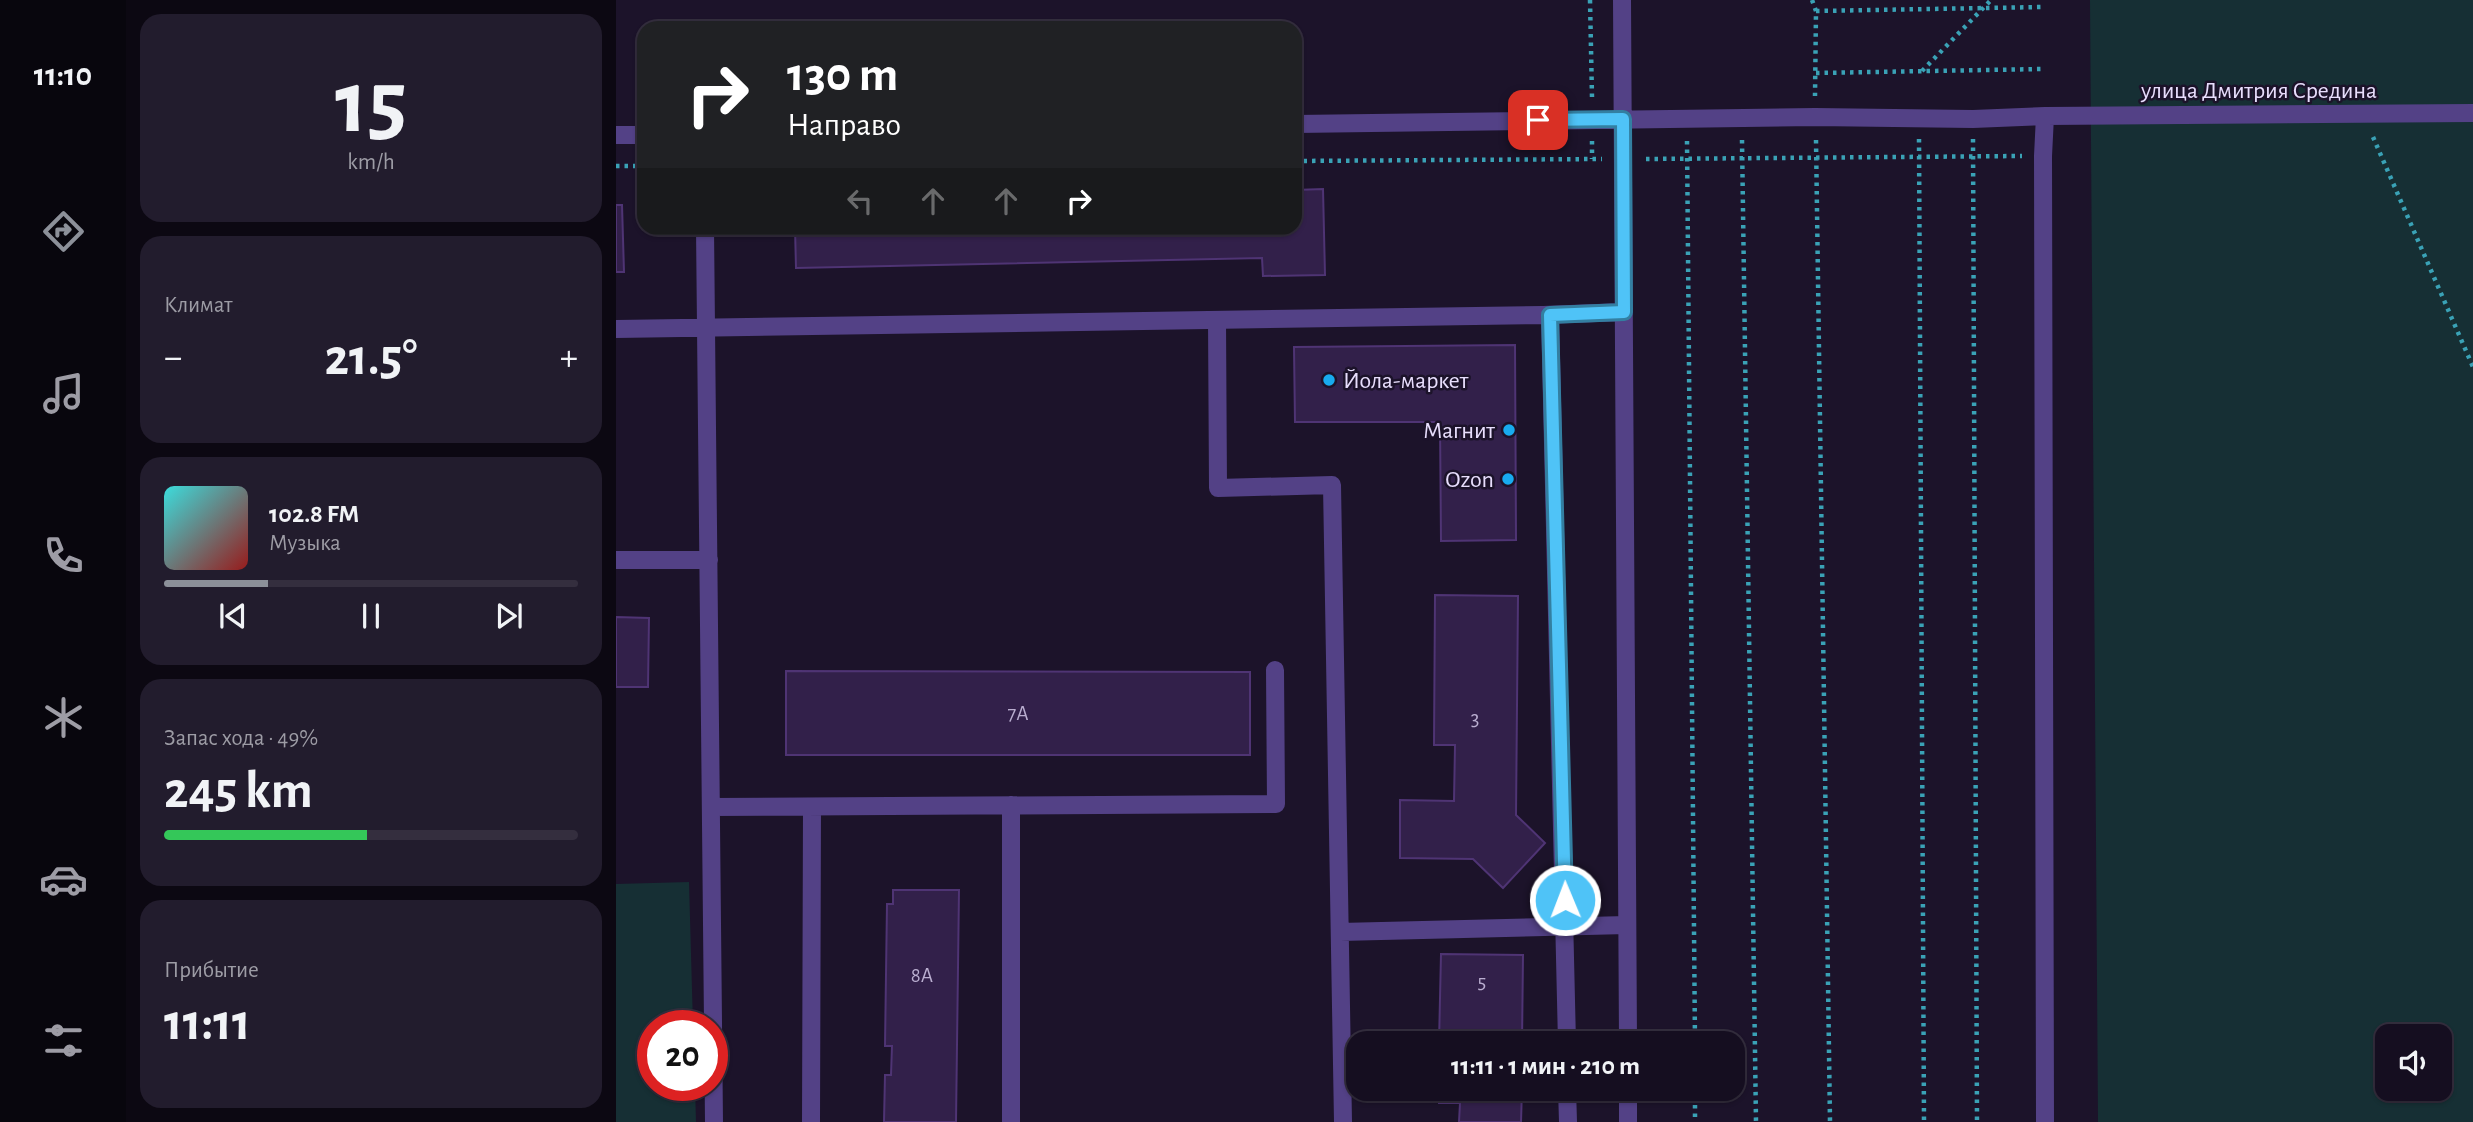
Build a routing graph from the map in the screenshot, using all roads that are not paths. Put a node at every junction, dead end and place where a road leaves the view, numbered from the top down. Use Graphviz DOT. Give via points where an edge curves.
graph roads {
  1 [pos="1622,0"];
  2 [pos="2473,113"];
  3 [pos="2045,116"];
  4 [pos="1623,119"];
  5 [pos="1302,124"];
  6 [pos="616,135"];
  7 [pos="637,135"];
  8 [pos="705,235"];
  9 [pos="1624,312"];
  10 [pos="1550,315"];
  11 [pos="1217,320"];
  12 [pos="616,329"];
  13 [pos="706,329"];
  14 [pos="616,560"];
  15 [pos="709,560"];
  16 [pos="1275,670"];
  17 [pos="1011,805"];
  18 [pos="711,807"];
  19 [pos="812,807"];
  20 [pos="1627,925"];
  21 [pos="1565,928"];
  22 [pos="1340,932"];
  23 [pos="1567,1031"];
  24 [pos="1628,1031"];
  25 [pos="1567,1101"];
  26 [pos="1628,1101"];
  27 [pos="715,1122"];
  28 [pos="811,1122"];
  29 [pos="1011,1122"];
  30 [pos="1343,1122"];
  31 [pos="1568,1122"];
  32 [pos="1628,1122"];
  33 [pos="2045,1122"];
  1 -- 4 [label="street"];
  2 -- 3 [label="street, улица Дмитрия Средина"];
  3 -- 4 [label="street, улица Дмитрия Средина"];
  3 -- 33 [label="street"];
  4 -- 5 [label="street"];
  4 -- 9 [label="street"];
  6 -- 7 [label="street"];
  8 -- 13 [label="street"];
  9 -- 10 [label="street"];
  9 -- 20 [label="street"];
  10 -- 11 [label="street"];
  10 -- 21 [label="street"];
  11 -- 13 [label="street"];
  11 -- 22 [label="street" via="1218,488 1332,485"];
  12 -- 13 [label="street"];
  13 -- 15 [label="street"];
  14 -- 15 [label="street"];
  15 -- 18 [label="street"];
  16 -- 17 [label="street" via="1276,803"];
  17 -- 19 [label="street"];
  17 -- 29 [label="street"];
  18 -- 19 [label="street"];
  18 -- 27 [label="street"];
  19 -- 28 [label="street"];
  20 -- 21 [label="street"];
  20 -- 24 [label="street"];
  21 -- 22 [label="street"];
  21 -- 23 [label="street"];
  22 -- 30 [label="street"];
  25 -- 31 [label="street"];
  26 -- 32 [label="street"];
}
